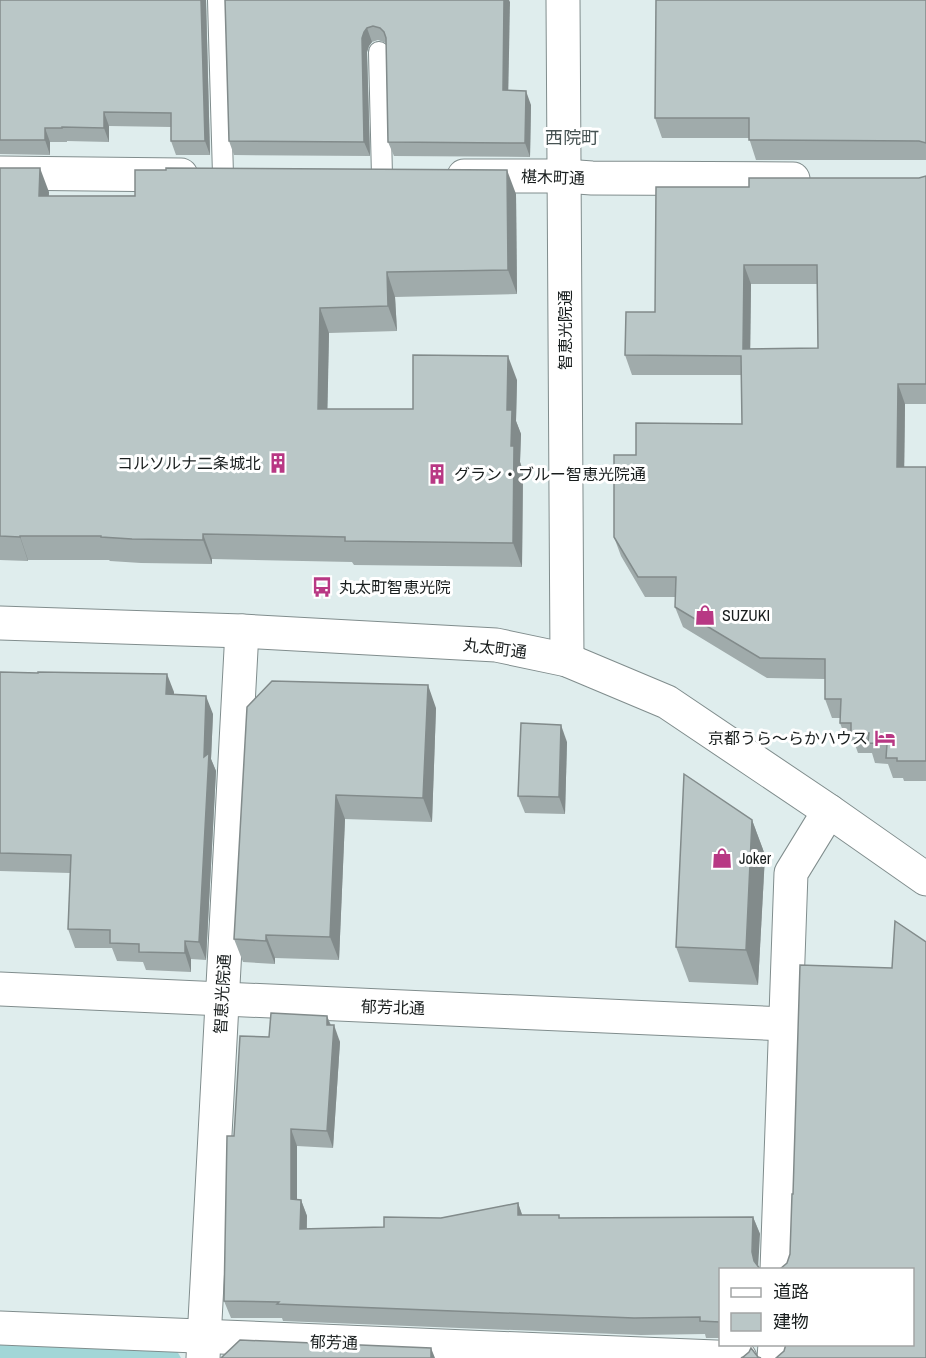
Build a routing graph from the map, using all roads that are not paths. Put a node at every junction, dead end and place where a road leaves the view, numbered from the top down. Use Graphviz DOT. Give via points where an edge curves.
graph roads {
  1 [pos="218,0"];
  2 [pos="563,0"];
  3 [pos="379,52"];
  4 [pos="0,173"];
  5 [pos="223,175"];
  6 [pos="257,175"];
  7 [pos="348,176"];
  8 [pos="382,176"];
  9 [pos="564,176"];
  10 [pos="819,179"];
  11 [pos="0,623"];
  12 [pos="242,631"];
  13 [pos="567,660"];
  14 [pos="829,811"];
  15 [pos="926,879"];
  16 [pos="0,989"];
  17 [pos="222,999"];
  18 [pos="786,1024"];
  19 [pos="777,1268"];
  20 [pos="0,1328"];
  21 [pos="203,1347"];
  22 [pos="740,1358"];
  1 -- 5 [label="lane"];
  2 -- 9 [label="street, 智恵光院通"];
  3 -- 8 [label="lane"];
  4 -- 5 [label="street"];
  5 -- 6 [label="street"];
  7 -- 8 [label="street, 椹木町通"];
  8 -- 9 [label="street, 椹木町通"];
  9 -- 10 [label="street, 椹木町通"];
  9 -- 13 [label="street, 智恵光院通"];
  11 -- 12 [label="street, 丸太町通"];
  12 -- 13 [label="street, 丸太町通" via="496,645"];
  12 -- 17 [label="street, 智恵光院通"];
  13 -- 14 [label="street, 丸太町通" via="667,702"];
  14 -- 15 [label="street, 丸太町通"];
  14 -- 18 [label="street" via="791,873"];
  16 -- 17 [label="street, 郁芳北通"];
  17 -- 18 [label="street, 郁芳北通"];
  17 -- 21 [label="street, 智恵光院通"];
  18 -- 19 [label="street"];
  20 -- 21 [label="street, 郁芳通"];
  21 -- 22 [label="street, 郁芳通"];
}
